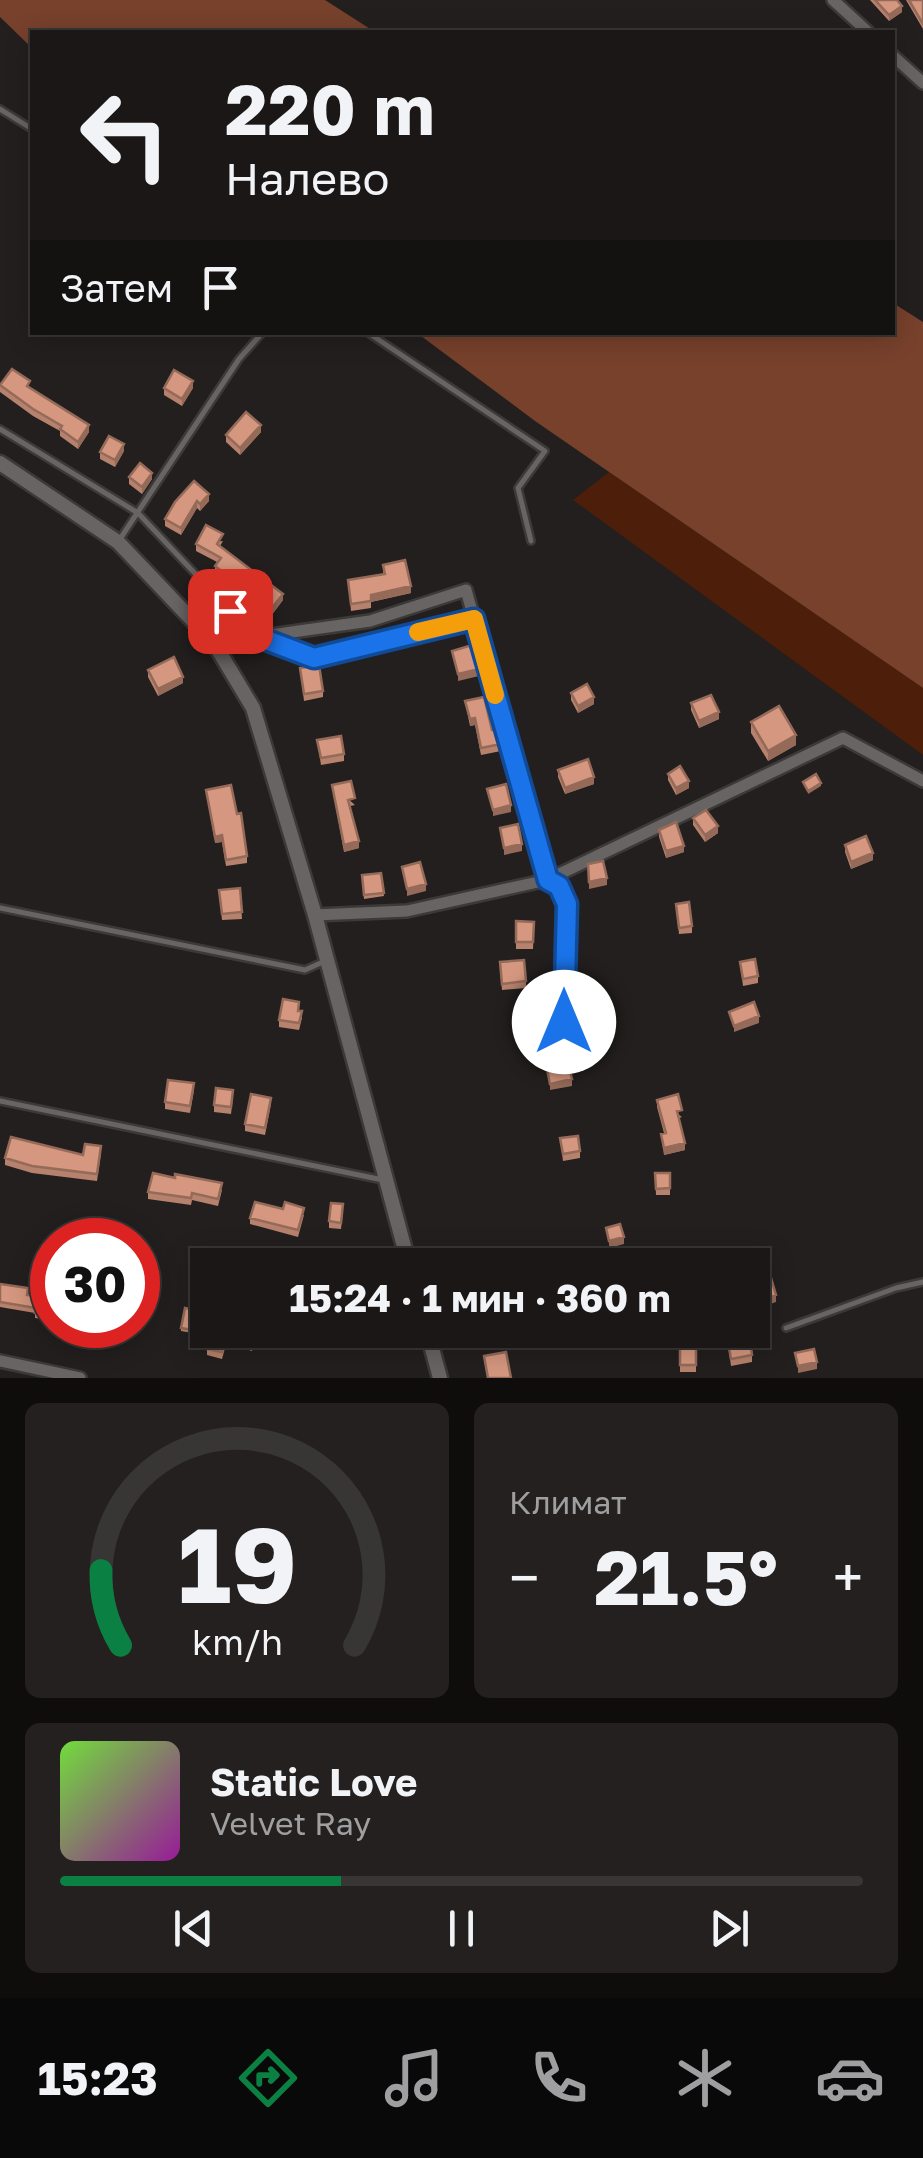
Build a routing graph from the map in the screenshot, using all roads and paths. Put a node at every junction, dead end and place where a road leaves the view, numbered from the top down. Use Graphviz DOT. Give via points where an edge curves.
graph roads {
  1 [pos="833,0"];
  2 [pos="866,30"];
  3 [pos="895,58"];
  4 [pos="923,83"];
  5 [pos="0,110"];
  6 [pos="30,128"];
  7 [pos="260,335"];
  8 [pos="371,335"];
  9 [pos="0,429"];
  10 [pos="0,463"];
  11 [pos="138,513"];
  12 [pos="530,541"];
  13 [pos="118,542"];
  14 [pos="474,619"];
  15 [pos="253,635"];
  16 [pos="214,643"];
  17 [pos="923,781"];
  18 [pos="548,880"];
  19 [pos="0,908"];
  20 [pos="315,914"];
  21 [pos="328,960"];
  22 [pos="566,1048"];
  23 [pos="0,1102"];
  24 [pos="386,1180"];
  25 [pos="404,1248"];
  26 [pos="923,1282"];
  27 [pos="786,1328"];
  28 [pos="432,1348"];
  29 [pos="0,1361"];
  30 [pos="80,1378"];
  31 [pos="440,1378"];
  1 -- 2 [label="street"];
  3 -- 4 [label="street"];
  5 -- 6 [label="lane"];
  7 -- 11 [label="lane"];
  8 -- 12 [label="lane" via="545,451 518,488"];
  9 -- 11 [label="lane"];
  10 -- 13 [label="street"];
  11 -- 13 [label="lane"];
  11 -- 15 [label="lane"];
  13 -- 16 [label="street"];
  14 -- 15 [label="lane" via="314,658"];
  14 -- 15 [label="street" via="466,590 370,621"];
  14 -- 18 [label="street"];
  15 -- 16 [label="street"];
  16 -- 20 [label="street" via="253,708"];
  17 -- 18 [label="street" via="843,738"];
  18 -- 20 [label="street" via="407,911"];
  18 -- 22 [label="street" via="567,904"];
  19 -- 21 [label="lane" via="304,970"];
  20 -- 21 [label="street"];
  21 -- 24 [label="street"];
  23 -- 24 [label="lane"];
  24 -- 25 [label="street"];
  26 -- 27 [label="lane"];
  28 -- 31 [label="street"];
  29 -- 30 [label="street"];
}
